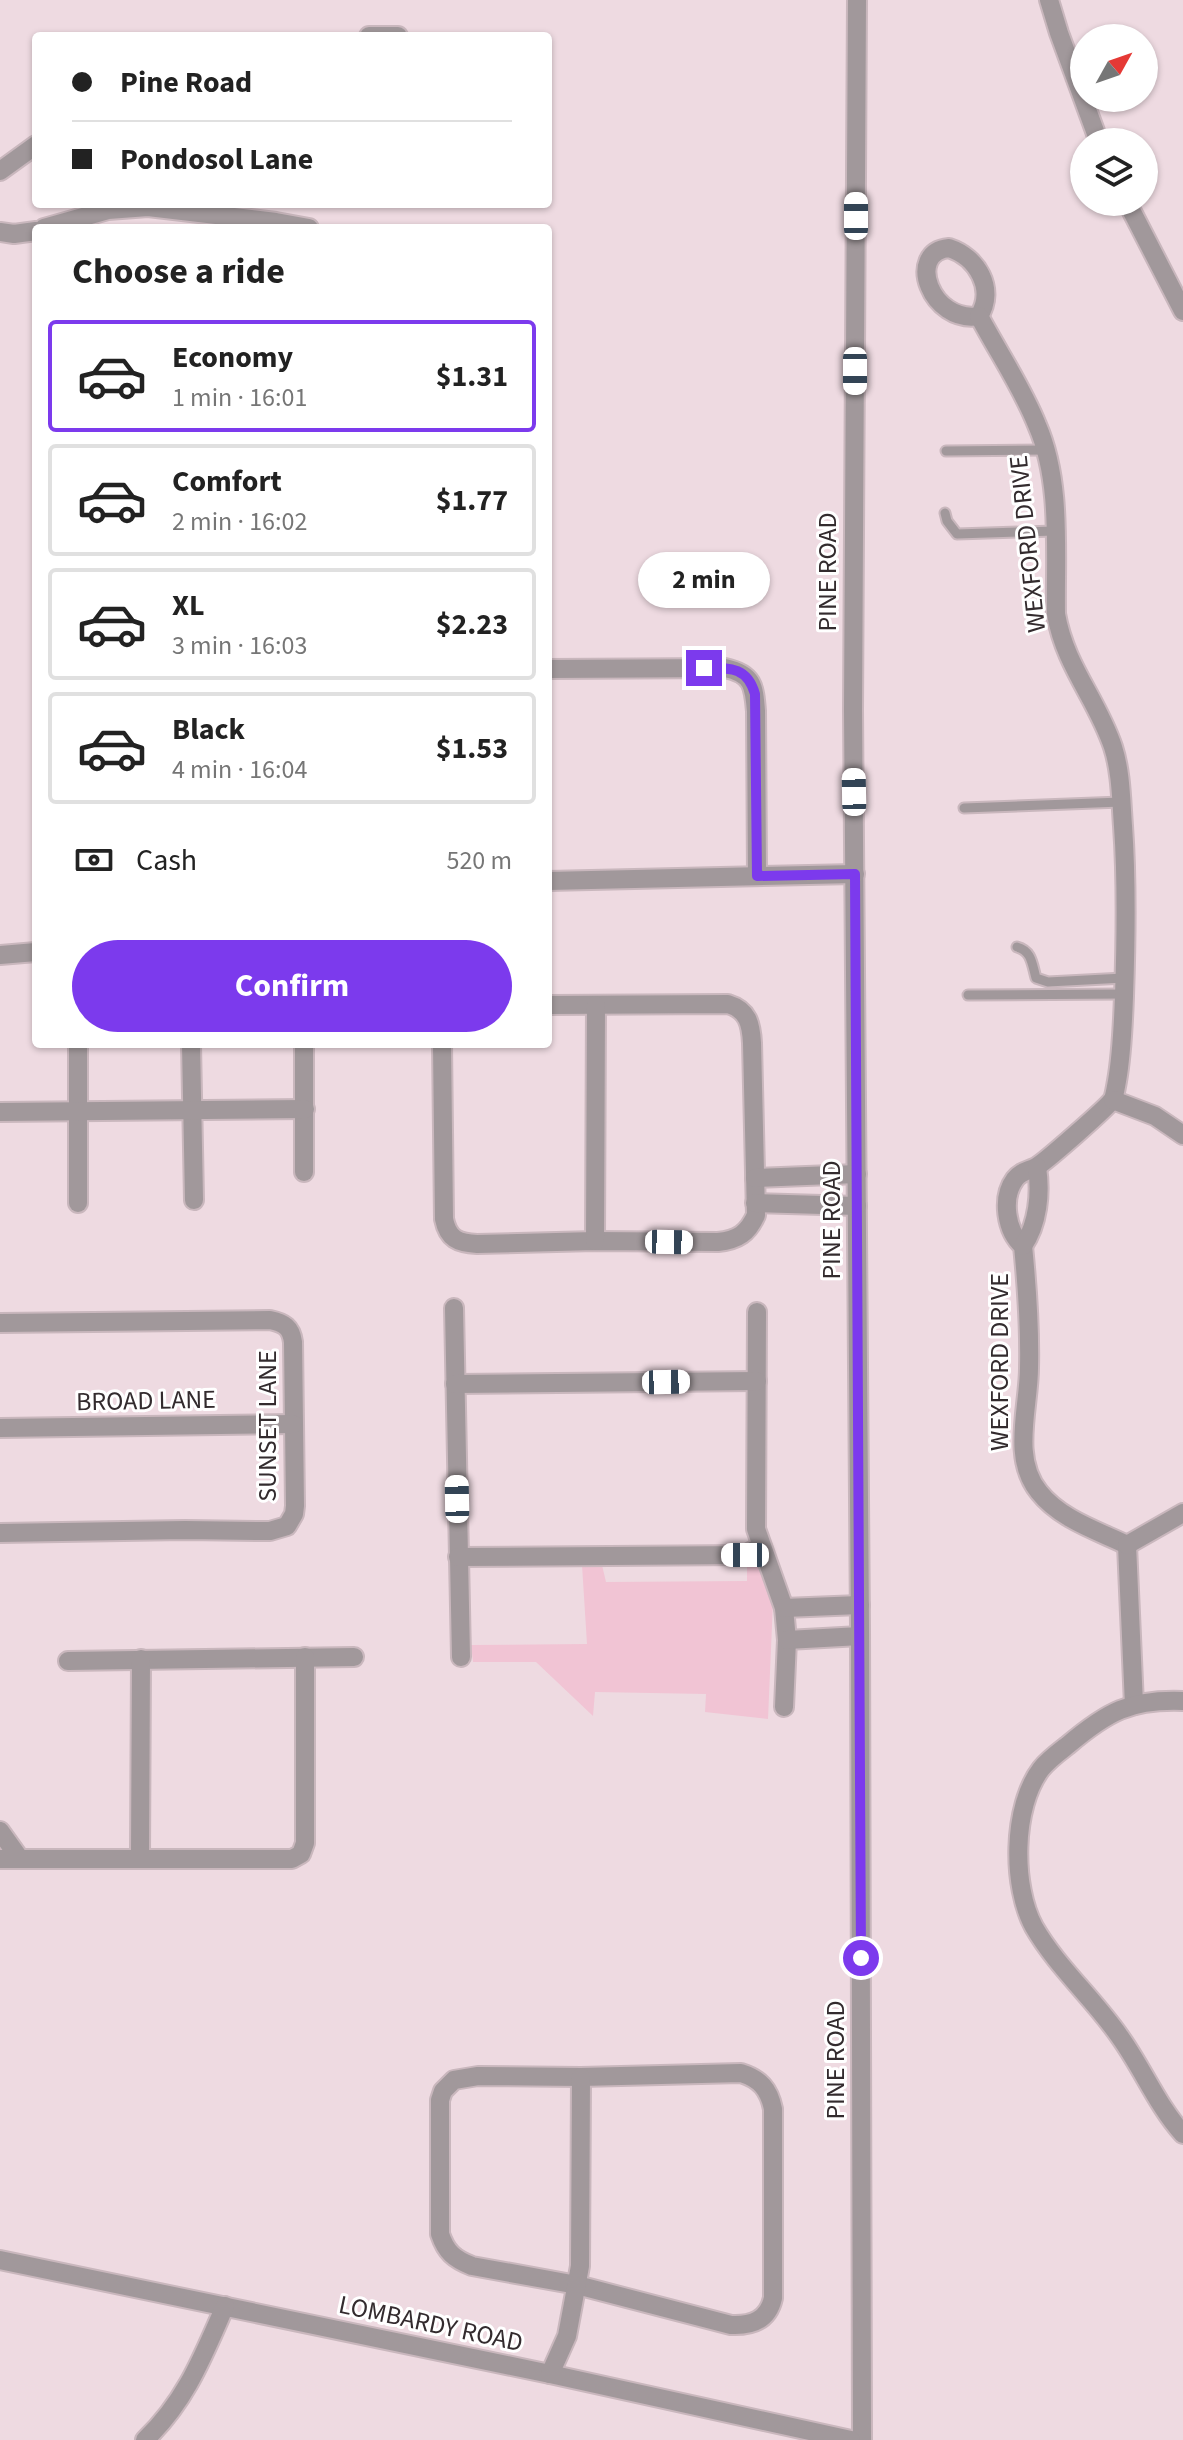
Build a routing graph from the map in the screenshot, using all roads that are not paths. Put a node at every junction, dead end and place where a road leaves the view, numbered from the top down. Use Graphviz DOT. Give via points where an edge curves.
graph roads {
  1 [pos="857,0"];
  2 [pos="1049,0"];
  3 [pos="1094,128"];
  4 [pos="32,148"];
  5 [pos="0,171"];
  6 [pos="135,208"];
  7 [pos="157,208"];
  8 [pos="1134,216"];
  9 [pos="58,224"];
  10 [pos="287,224"];
  11 [pos="0,232"];
  12 [pos="32,232"];
  13 [pos="1183,311"];
  14 [pos="979,316"];
  15 [pos="1046,450"];
  16 [pos="946,451"];
  17 [pos="945,513"];
  18 [pos="1054,531"];
  19 [pos="552,669"];
  20 [pos="1121,802"];
  21 [pos="964,808"];
  22 [pos="855,874"];
  23 [pos="757,876"];
  24 [pos="552,881"];
  25 [pos="1017,947"];
  26 [pos="32,952"];
  27 [pos="0,955"];
  28 [pos="1124,986"];
  29 [pos="968,995"];
  30 [pos="552,1005"];
  31 [pos="596,1005"];
  32 [pos="78,1048"];
  33 [pos="191,1048"];
  34 [pos="304,1048"];
  35 [pos="442,1048"];
  36 [pos="1113,1100"];
  37 [pos="305,1109"];
  38 [pos="192,1111"];
  39 [pos="0,1112"];
  40 [pos="78,1112"];
  41 [pos="1183,1135"];
  42 [pos="1037,1167"];
  43 [pos="304,1172"];
  44 [pos="857,1174"];
  45 [pos="755,1178"];
  46 [pos="194,1200"];
  47 [pos="78,1203"];
  48 [pos="755,1203"];
  49 [pos="857,1206"];
  50 [pos="595,1241"];
  51 [pos="1023,1246"];
  52 [pos="454,1308"];
  53 [pos="757,1312"];
  54 [pos="0,1323"];
  55 [pos="757,1381"];
  56 [pos="455,1384"];
  57 [pos="293,1424"];
  58 [pos="0,1428"];
  59 [pos="1183,1513"];
  60 [pos="0,1533"];
  61 [pos="1127,1545"];
  62 [pos="761,1546"];
  63 [pos="458,1557"];
  64 [pos="860,1605"];
  65 [pos="784,1608"];
  66 [pos="860,1636"];
  67 [pos="787,1640"];
  68 [pos="305,1657"];
  69 [pos="354,1657"];
  70 [pos="461,1657"];
  71 [pos="141,1659"];
  72 [pos="68,1661"];
  73 [pos="1183,1701"];
  74 [pos="1134,1705"];
  75 [pos="784,1707"];
  76 [pos="0,1831"];
  77 [pos="140,1857"];
  78 [pos="0,1859"];
  79 [pos="20,1859"];
  80 [pos="581,2077"];
  81 [pos="1183,2134"];
  82 [pos="0,2260"];
  83 [pos="575,2292"];
  84 [pos="225,2306"];
  85 [pos="552,2367"];
  86 [pos="145,2440"];
  87 [pos="851,2440"];
  88 [pos="862,2440"];
  1 -- 22 [label="street, PINE ROAD"];
  2 -- 3 [label="street"];
  4 -- 5 [label="street"];
  6 -- 9 [label="street"];
  7 -- 10 [label="street"];
  8 -- 13 [label="street"];
  11 -- 12 [label="street"];
  14 -- 15 [label="street, WEXFORD DRIVE"];
  15 -- 16 [label="lane"];
  15 -- 18 [label="street, WEXFORD DRIVE"];
  17 -- 18 [label="lane" via="957,534"];
  18 -- 20 [label="street, WEXFORD DRIVE" via="1056,614 1063,644 1105,726"];
  19 -- 23 [label="street" via="725,668 744,675 752,684 756,711"];
  20 -- 21 [label="lane"];
  20 -- 28 [label="street, WEXFORD DRIVE"];
  22 -- 23 [label="street"];
  22 -- 44 [label="street, PINE ROAD"];
  23 -- 24 [label="street"];
  25 -- 28 [label="lane" via="1029,954 1041,981"];
  26 -- 27 [label="street"];
  28 -- 29 [label="lane"];
  28 -- 36 [label="street, WEXFORD DRIVE"];
  30 -- 31 [label="street"];
  31 -- 45 [label="street" via="728,1004 744,1012 752,1043"];
  31 -- 50 [label="street"];
  32 -- 40 [label="street"];
  33 -- 38 [label="street"];
  34 -- 37 [label="street"];
  35 -- 50 [label="street" via="444,1219 449,1234 458,1242 477,1244"];
  36 -- 41 [label="street" via="1155,1116"];
  36 -- 42 [label="street, WEXFORD DRIVE"];
  37 -- 38 [label="street"];
  37 -- 43 [label="street"];
  38 -- 40 [label="street"];
  38 -- 46 [label="street"];
  39 -- 40 [label="street"];
  40 -- 47 [label="street"];
  42 -- 51 [label="street, WEXFORD DRIVE" via="1035,1217"];
  42 -- 51 [label="street, WEXFORD DRIVE" via="1019,1175 1010,1188 1010,1229"];
  44 -- 45 [label="street"];
  44 -- 49 [label="street, PINE ROAD"];
  45 -- 48 [label="street"];
  48 -- 49 [label="street"];
  48 -- 50 [label="street" via="751,1226 738,1239"];
  49 -- 64 [label="street, PINE ROAD"];
  51 -- 61 [label="street, WEXFORD DRIVE" via="1029,1314 1023,1442 1028,1474 1057,1509"];
  52 -- 56 [label="street"];
  53 -- 55 [label="street"];
  54 -- 57 [label="street, SUNSET LANE" via="280,1322 293,1342"];
  55 -- 56 [label="street"];
  55 -- 62 [label="street" via="756,1529"];
  56 -- 63 [label="street"];
  57 -- 58 [label="street, BROAD LANE"];
  57 -- 60 [label="street, SUNSET LANE" via="294,1514 281,1529"];
  59 -- 61 [label="street"];
  61 -- 74 [label="street"];
  62 -- 63 [label="street" via="745,1555"];
  62 -- 65 [label="street"];
  63 -- 70 [label="street"];
  64 -- 65 [label="street"];
  64 -- 66 [label="street, PINE ROAD"];
  65 -- 67 [label="street"];
  66 -- 67 [label="street"];
  66 -- 88 [label="street, PINE ROAD"];
  67 -- 75 [label="street"];
  68 -- 69 [label="street"];
  68 -- 71 [label="street"];
  68 -- 77 [label="street" via="301,1854 292,1859"];
  71 -- 72 [label="street"];
  71 -- 77 [label="street"];
  73 -- 74 [label="street"];
  74 -- 81 [label="street" via="1098,1721 1039,1771 1024,1808 1020,1884 1034,1927 1122,2038"];
  76 -- 79 [label="street"];
  77 -- 79 [label="street"];
  78 -- 79 [label="street"];
  80 -- 83 [label="street" via="581,2253"];
  80 -- 83 [label="street" via="462,2077 443,2091 439,2114 440,2234 450,2254 472,2266"];
  80 -- 83 [label="street" via="741,2073 762,2084 773,2109 773,2298 761,2318 731,2325"];
  82 -- 84 [label="street, LOMBARDY ROAD"];
  83 -- 85 [label="street" via="567,2336"];
  84 -- 85 [label="street, LOMBARDY ROAD" via="416,2348"];
  84 -- 86 [label="street" via="172,2413"];
  85 -- 87 [label="street, LOMBARDY ROAD"];
}
